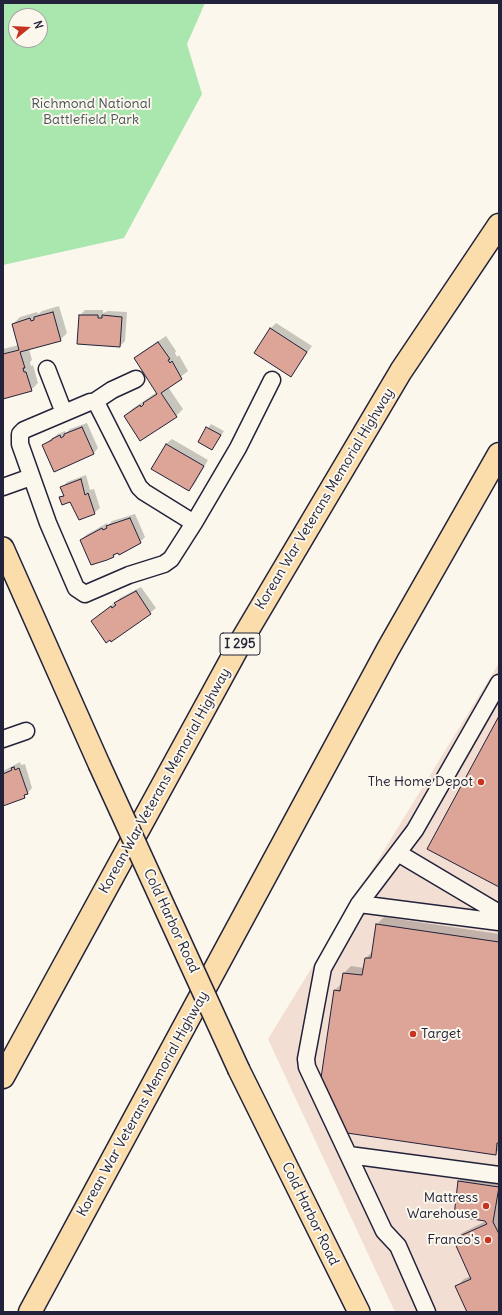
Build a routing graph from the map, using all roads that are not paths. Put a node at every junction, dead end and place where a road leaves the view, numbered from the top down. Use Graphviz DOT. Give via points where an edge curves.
graph roads {
  1 [pos="499,225"];
  2 [pos="47,369"];
  3 [pos="136,379"];
  4 [pos="272,380"];
  5 [pos="94,402"];
  6 [pos="64,413"];
  7 [pos="499,454"];
  8 [pos="31,477"];
  9 [pos="3,487"];
  10 [pos="194,523"];
  11 [pos="3,548"];
  12 [pos="499,683"];
  13 [pos="26,731"];
  14 [pos="3,739"];
  15 [pos="398,853"];
  16 [pos="359,904"];
  17 [pos="499,913"];
  18 [pos="499,922"];
  19 [pos="3,1077"];
  20 [pos="349,1155"];
  21 [pos="499,1176"];
  22 [pos="30,1312"];
  23 [pos="359,1312"];
  24 [pos="427,1312"];
  1 -- 19 [label="highway, Korean War Veterans Memorial Highway / I 295" via="400,371 243,638"];
  2 -- 6 [label="lane"];
  3 -- 5 [label="lane"];
  4 -- 10 [label="lane" via="238,448"];
  5 -- 6 [label="lane"];
  5 -- 10 [label="lane" via="139,487"];
  6 -- 8 [label="lane" via="20,434 20,444"];
  7 -- 22 [label="highway, Korean War Veterans Memorial Highway" via="388,649"];
  8 -- 9 [label="lane"];
  8 -- 10 [label="lane" via="76,588 85,594 129,575 164,564 171,559"];
  11 -- 23 [label="main road, Cold Harbor Road, bridge" via="239,1070"];
  12 -- 15 [label="lane" via="415,830"];
  13 -- 14 [label="lane"];
  15 -- 16 [label="lane"];
  15 -- 17 [label="lane"];
  16 -- 18 [label="lane"];
  16 -- 20 [label="lane" via="323,968 306,1059 307,1067"];
  20 -- 21 [label="lane"];
  20 -- 24 [label="lane" via="384,1231 398,1246"];
}
